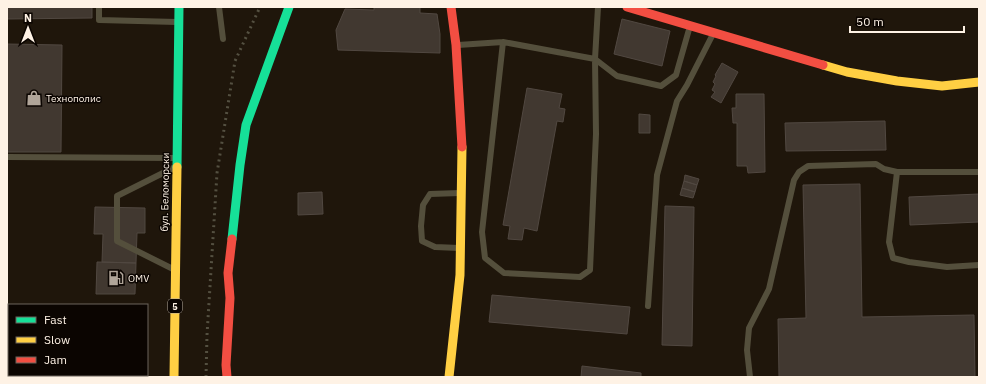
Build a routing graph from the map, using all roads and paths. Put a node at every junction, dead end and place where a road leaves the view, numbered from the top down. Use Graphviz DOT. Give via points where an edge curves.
graph roads {
  1 [pos="99,7"];
  2 [pos="178,7"];
  3 [pos="219,7"];
  4 [pos="288,7"];
  5 [pos="451,7"];
  6 [pos="598,7"];
  7 [pos="627,7"];
  8 [pos="178,22"];
  9 [pos="690,26"];
  10 [pos="714,33"];
  11 [pos="223,39"];
  12 [pos="503,42"];
  13 [pos="456,45"];
  14 [pos="595,59"];
  15 [pos="979,82"];
  16 [pos="7,157"];
  17 [pos="177,163"];
  18 [pos="897,172"];
  19 [pos="979,172"];
  20 [pos="461,193"];
  21 [pos="461,248"];
  22 [pos="979,265"];
  23 [pos="175,270"];
  24 [pos="648,306"];
  25 [pos="174,377"];
  26 [pos="227,377"];
  27 [pos="449,377"];
  28 [pos="750,377"];
  1 -- 8 [label="lane" via="99,20"];
  2 -- 8 [label="street, бул. Беломорски / 5"];
  3 -- 11 [label="lane"];
  4 -- 26 [label="street" via="246,125 228,273 230,298"];
  5 -- 13 [label="street"];
  6 -- 14 [label="lane"];
  7 -- 9 [label="street"];
  8 -- 17 [label="street, бул. Беломорски / 5"];
  9 -- 10 [label="street"];
  9 -- 14 [label="lane" via="676,75 661,86 617,76"];
  10 -- 15 [label="street" via="847,72 883,79 942,86"];
  10 -- 24 [label="lane" via="678,100 657,175"];
  12 -- 13 [label="lane"];
  12 -- 14 [label="lane"];
  12 -- 14 [label="lane" via="482,232 485,258 504,273 580,277 590,270 596,134"];
  13 -- 20 [label="street" via="462,155"];
  16 -- 17 [label="lane"];
  17 -- 23 [label="street, бул. Беломорски / 5"];
  17 -- 23 [label="lane" via="117,196 117,241"];
  18 -- 19 [label="lane"];
  18 -- 22 [label="lane" via="889,242 893,258 947,267"];
  18 -- 28 [label="lane" via="876,164 808,166 799,172 794,180 769,289 749,328 746,350"];
  20 -- 21 [label="street"];
  20 -- 21 [label="lane" via="430,194 423,205 421,226 422,241 435,247"];
  21 -- 27 [label="street"];
  23 -- 25 [label="street, бул. Беломорски / 5"];
}
